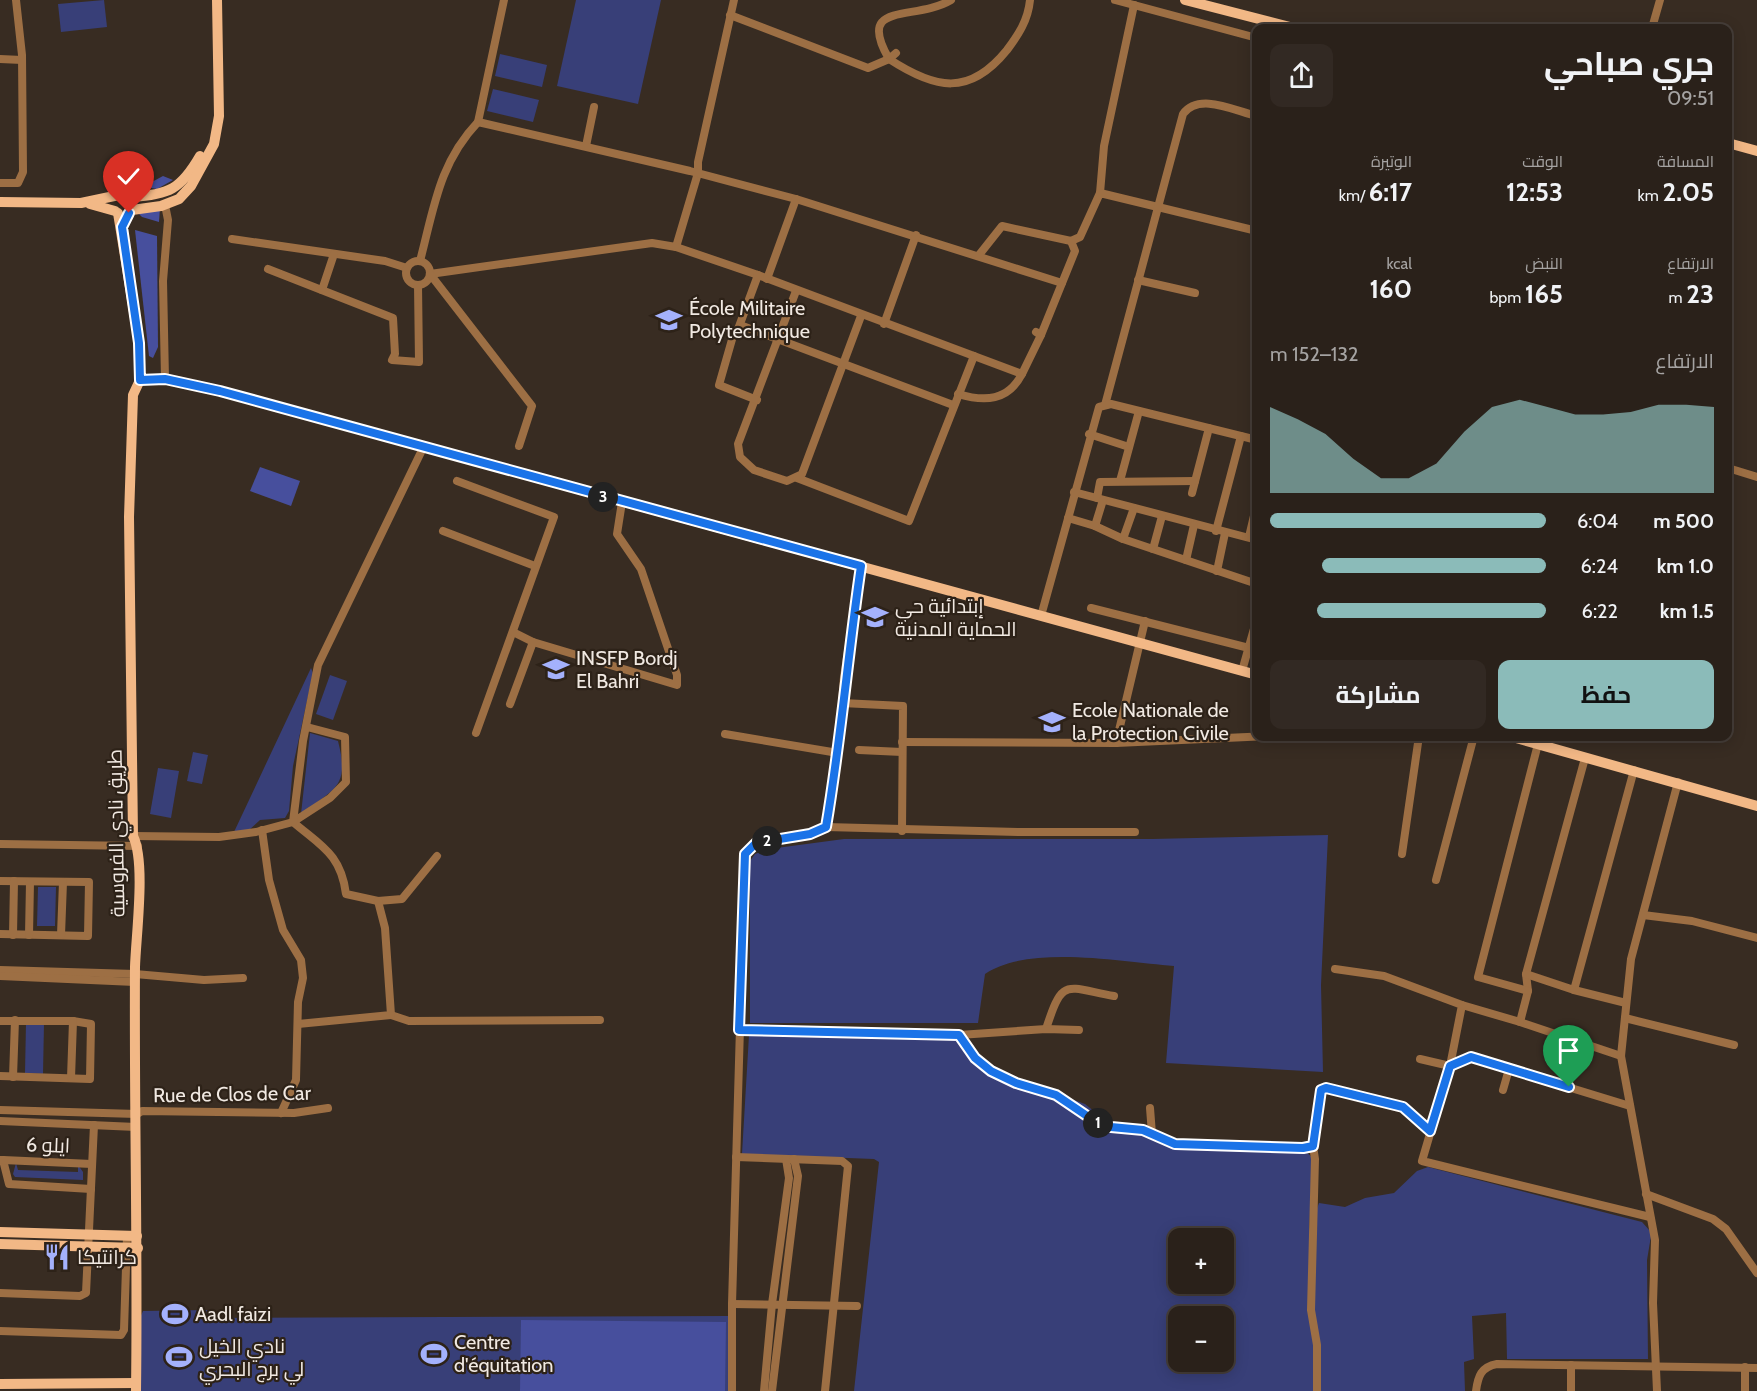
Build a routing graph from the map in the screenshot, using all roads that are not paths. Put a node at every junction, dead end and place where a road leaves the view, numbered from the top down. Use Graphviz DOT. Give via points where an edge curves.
graph roads {
  1 [pos="16,0"];
  2 [pos="217,0"];
  3 [pos="504,0"];
  4 [pos="734,0"];
  5 [pos="951,0"];
  6 [pos="1030,0"];
  7 [pos="1115,0"];
  8 [pos="1185,0"];
  9 [pos="1660,0"];
  10 [pos="1134,5"];
  11 [pos="730,15"];
  12 [pos="1278,24"];
  13 [pos="1653,24"];
  14 [pos="1252,37"];
  15 [pos="896,53"];
  16 [pos="0,59"];
  17 [pos="889,59"];
  18 [pos="22,60"];
  19 [pos="217,102"];
  20 [pos="594,107"];
  21 [pos="1252,115"];
  22 [pos="478,122"];
  23 [pos="1732,144"];
  24 [pos="586,146"];
  25 [pos="1757,151"];
  26 [pos="699,173"];
  27 [pos="0,183"];
  28 [pos="1100,193"];
  29 [pos="119,195"];
  30 [pos="131,198"];
  31 [pos="796,199"];
  32 [pos="0,202"];
  33 [pos="81,202"];
  34 [pos="165,205"];
  35 [pos="1159,208"];
  36 [pos="123,212"];
  37 [pos="1252,230"];
  38 [pos="916,235"];
  39 [pos="232,239"];
  40 [pos="1071,241"];
  41 [pos="676,247"];
  42 [pos="334,254"];
  43 [pos="979,255"];
  44 [pos="420,261"];
  45 [pos="407,268"];
  46 [pos="268,269"];
  47 [pos="430,274"];
  48 [pos="758,275"];
  49 [pos="767,279"];
  50 [pos="1138,279"];
  51 [pos="1062,283"];
  52 [pos="418,285"];
  53 [pos="322,290"];
  54 [pos="796,291"];
  55 [pos="1196,293"];
  56 [pos="861,316"];
  57 [pos="884,324"];
  58 [pos="740,325"];
  59 [pos="779,340"];
  60 [pos="974,356"];
  61 [pos="843,365"];
  62 [pos="1022,374"];
  63 [pos="165,379"];
  64 [pos="140,380"];
  65 [pos="958,394"];
  66 [pos="756,400"];
  67 [pos="953,405"];
  68 [pos="1105,405"];
  69 [pos="1139,411"];
  70 [pos="1209,428"];
  71 [pos="1089,434"];
  72 [pos="1241,436"];
  73 [pos="1252,439"];
  74 [pos="519,446"];
  75 [pos="1129,447"];
  76 [pos="423,448"];
  77 [pos="1732,469"];
  78 [pos="1757,477"];
  79 [pos="797,478"];
  80 [pos="1120,481"];
  81 [pos="1195,481"];
  82 [pos="457,482"];
  83 [pos="1074,492"];
  84 [pos="1192,493"];
  85 [pos="1100,499"];
  86 [pos="622,502"];
  87 [pos="1134,508"];
  88 [pos="1162,516"];
  89 [pos="1068,518"];
  90 [pos="1194,525"];
  91 [pos="1095,526"];
  92 [pos="443,531"];
  93 [pos="1216,531"];
  94 [pos="1226,533"];
  95 [pos="1123,539"];
  96 [pos="1252,539"];
  97 [pos="1153,549"];
  98 [pos="1186,561"];
  99 [pos="535,566"];
  100 [pos="861,566"];
  101 [pos="1217,571"];
  102 [pos="1252,582"];
  103 [pos="1091,608"];
  104 [pos="1041,616"];
  105 [pos="1145,621"];
  106 [pos="513,632"];
  107 [pos="1252,637"];
  108 [pos="533,642"];
  109 [pos="1140,643"];
  110 [pos="1249,648"];
  111 [pos="1242,671"];
  112 [pos="1252,674"];
  113 [pos="842,703"];
  114 [pos="510,704"];
  115 [pos="307,727"];
  116 [pos="476,734"];
  117 [pos="725,734"];
  118 [pos="1252,737"];
  119 [pos="1418,741"];
  120 [pos="1473,741"];
  121 [pos="1527,741"];
  122 [pos="1116,743"];
  123 [pos="1538,744"];
  124 [pos="902,747"];
  125 [pos="859,750"];
  126 [pos="838,753"];
  127 [pos="1585,758"];
  128 [pos="1634,770"];
  129 [pos="1678,782"];
  130 [pos="1757,806"];
  131 [pos="293,822"];
  132 [pos="826,827"];
  133 [pos="262,830"];
  134 [pos="902,831"];
  135 [pos="1135,832"];
  136 [pos="135,841"];
  137 [pos="0,844"];
  138 [pos="1402,854"];
  139 [pos="437,856"];
  140 [pos="1436,880"];
  141 [pos="0,881"];
  142 [pos="14,881"];
  143 [pos="30,882"];
  144 [pos="63,882"];
  145 [pos="378,901"];
  146 [pos="1643,915"];
  147 [pos="0,934"];
  148 [pos="13,935"];
  149 [pos="29,935"];
  150 [pos="61,936"];
  151 [pos="1757,938"];
  152 [pos="1335,969"];
  153 [pos="0,970"];
  154 [pos="1526,974"];
  155 [pos="0,976"];
  156 [pos="135,978"];
  157 [pos="243,978"];
  158 [pos="1574,990"];
  159 [pos="1528,991"];
  160 [pos="1114,996"];
  161 [pos="1626,1003"];
  162 [pos="1462,1005"];
  163 [pos="390,1015"];
  164 [pos="1625,1018"];
  165 [pos="15,1020"];
  166 [pos="600,1020"];
  167 [pos="0,1021"];
  168 [pos="73,1021"];
  169 [pos="1520,1022"];
  170 [pos="297,1024"];
  171 [pos="1046,1029"];
  172 [pos="739,1030"];
  173 [pos="1079,1030"];
  174 [pos="959,1035"];
  175 [pos="1734,1045"];
  176 [pos="1621,1056"];
  177 [pos="1420,1059"];
  178 [pos="1450,1066"];
  179 [pos="1509,1069"];
  180 [pos="0,1076"];
  181 [pos="13,1077"];
  182 [pos="71,1078"];
  183 [pos="1503,1090"];
  184 [pos="1630,1106"];
  185 [pos="328,1108"];
  186 [pos="1150,1108"];
  187 [pos="0,1110"];
  188 [pos="281,1113"];
  189 [pos="136,1114"];
  190 [pos="0,1121"];
  191 [pos="94,1125"];
  192 [pos="136,1126"];
  193 [pos="1430,1131"];
  194 [pos="1152,1134"];
  195 [pos="1313,1146"];
  196 [pos="736,1157"];
  197 [pos="790,1159"];
  198 [pos="2,1160"];
  199 [pos="92,1164"];
  200 [pos="91,1189"];
  201 [pos="1646,1194"];
  202 [pos="1650,1217"];
  203 [pos="0,1232"];
  204 [pos="91,1235"];
  205 [pos="132,1236"];
  206 [pos="0,1244"];
  207 [pos="90,1247"];
  208 [pos="132,1248"];
  209 [pos="1757,1273"];
  210 [pos="0,1293"];
  211 [pos="732,1304"];
  212 [pos="776,1304"];
  213 [pos="833,1306"];
  214 [pos="857,1306"];
  215 [pos="0,1331"];
  216 [pos="1571,1365"];
  217 [pos="1657,1365"];
  218 [pos="1745,1367"];
  219 [pos="1757,1368"];
  220 [pos="0,1383"];
  221 [pos="29,1387"];
  222 [pos="136,1387"];
  223 [pos="732,1391"];
  224 [pos="764,1391"];
  225 [pos="772,1391"];
  226 [pos="825,1391"];
  227 [pos="1317,1391"];
  228 [pos="1476,1391"];
  229 [pos="1571,1391"];
  230 [pos="1657,1391"];
  231 [pos="1745,1391"];
  1 -- 18 [label="street"];
  2 -- 19 [label="main road"];
  3 -- 22 [label="street"];
  4 -- 11 [label="street"];
  5 -- 17 [label="street" via="936,7 888,10 880,16 877,25"];
  6 -- 17 [label="street" via="1028,17 998,61 964,84 924,79"];
  7 -- 10 [label="street"];
  8 -- 12 [label="main road"];
  9 -- 13 [label="street"];
  10 -- 14 [label="street"];
  10 -- 28 [label="street" via="1104,146"];
  11 -- 17 [label="street" via="868,68"];
  11 -- 26 [label="street" via="698,162"];
  15 -- 17 [label="street"];
  16 -- 18 [label="street"];
  18 -- 27 [label="street" via="23,172 18,183"];
  19 -- 30 [label="main road" via="208,143 187,177 163,194"];
  19 -- 34 [label="main road" via="217,135 210,153 191,186 179,199"];
  20 -- 24 [label="street"];
  21 -- 35 [label="street" via="1204,103 1188,108 1181,118"];
  22 -- 24 [label="street"];
  22 -- 44 [label="street" via="446,166"];
  23 -- 25 [label="main road"];
  24 -- 26 [label="street"];
  26 -- 31 [label="street"];
  26 -- 41 [label="street"];
  28 -- 35 [label="street"];
  28 -- 40 [label="street" via="1080,237"];
  29 -- 30 [label="main road"];
  29 -- 33 [label="main road"];
  29 -- 36 [label="main road" via="113,204"];
  30 -- 36 [label="main road" via="134,204"];
  31 -- 38 [label="street"];
  31 -- 49 [label="street"];
  32 -- 33 [label="main road"];
  33 -- 36 [label="main road"];
  34 -- 36 [label="main road"];
  34 -- 63 [label="street"];
  35 -- 37 [label="street"];
  35 -- 50 [label="street"];
  36 -- 64 [label="main road, طريق نادي الفروسية"];
  38 -- 43 [label="street"];
  38 -- 57 [label="street"];
  39 -- 42 [label="street"];
  40 -- 43 [label="street" via="1002,226"];
  40 -- 51 [label="street" via="1075,251"];
  41 -- 47 [label="street" via="652,243"];
  41 -- 48 [label="street"];
  42 -- 45 [label="street"];
  42 -- 53 [label="street"];
  43 -- 51 [label="street"];
  44 -- 45 [label="street"];
  44 -- 47 [label="street" via="428,266"];
  45 -- 52 [label="street" via="408,279"];
  46 -- 53 [label="street"];
  47 -- 52 [label="street"];
  47 -- 74 [label="street" via="532,406"];
  48 -- 49 [label="street"];
  48 -- 58 [label="street"];
  49 -- 54 [label="street"];
  50 -- 55 [label="street"];
  50 -- 68 [label="street"];
  51 -- 62 [label="street"];
  52 -- 53 [label="street" via="419,362 392,360 393,318"];
  54 -- 56 [label="street"];
  54 -- 59 [label="street"];
  56 -- 57 [label="street"];
  56 -- 61 [label="street"];
  57 -- 60 [label="street"];
  58 -- 59 [label="street"];
  58 -- 66 [label="street" via="718,384"];
  59 -- 61 [label="street"];
  59 -- 66 [label="street"];
  60 -- 62 [label="street"];
  60 -- 65 [label="street"];
  61 -- 67 [label="street"];
  61 -- 79 [label="street" via="805,468"];
  62 -- 65 [label="street" via="1015,389 997,397 977,400"];
  63 -- 64 [label="main road"];
  63 -- 76 [label="main road"];
  64 -- 136 [label="main road, طريق نادي الفروسية" via="133,395 129,517"];
  65 -- 67 [label="street"];
  66 -- 79 [label="street" via="738,444 740,457 754,470 783,481"];
  67 -- 79 [label="street" via="909,521"];
  68 -- 69 [label="street"];
  68 -- 71 [label="street" via="1099,407"];
  69 -- 70 [label="street"];
  69 -- 75 [label="street"];
  70 -- 72 [label="street"];
  70 -- 81 [label="street"];
  71 -- 75 [label="street"];
  71 -- 83 [label="street"];
  72 -- 73 [label="street"];
  72 -- 93 [label="street"];
  75 -- 80 [label="street"];
  76 -- 86 [label="main road"];
  76 -- 115 [label="street" via="318,664"];
  77 -- 78 [label="street"];
  80 -- 81 [label="street"];
  80 -- 85 [label="street" via="1100,482"];
  81 -- 84 [label="street"];
  82 -- 99 [label="street" via="554,517"];
  83 -- 85 [label="street"];
  83 -- 89 [label="street"];
  85 -- 87 [label="street"];
  85 -- 91 [label="street"];
  86 -- 100 [label="main road"];
  86 -- 108 [label="street" via="617,534 641,569 677,685"];
  87 -- 88 [label="street"];
  87 -- 95 [label="street"];
  88 -- 90 [label="street"];
  88 -- 97 [label="street"];
  89 -- 91 [label="street"];
  89 -- 104 [label="street"];
  90 -- 93 [label="street"];
  90 -- 98 [label="street"];
  91 -- 95 [label="street"];
  92 -- 99 [label="street"];
  93 -- 94 [label="street"];
  94 -- 96 [label="street"];
  94 -- 101 [label="street"];
  95 -- 97 [label="street"];
  97 -- 98 [label="street"];
  98 -- 101 [label="street"];
  99 -- 106 [label="street"];
  100 -- 104 [label="main road"];
  100 -- 113 [label="street"];
  101 -- 102 [label="street"];
  103 -- 105 [label="street"];
  104 -- 109 [label="main road"];
  105 -- 109 [label="street"];
  105 -- 110 [label="street"];
  106 -- 108 [label="street"];
  106 -- 116 [label="street"];
  107 -- 110 [label="street"];
  108 -- 114 [label="street"];
  109 -- 111 [label="main road"];
  109 -- 122 [label="street"];
  110 -- 111 [label="street"];
  111 -- 112 [label="main road"];
  113 -- 124 [label="street" via="903,706"];
  113 -- 126 [label="street"];
  115 -- 131 [label="street"];
  115 -- 131 [label="street" via="345,737 346,782 330,798"];
  117 -- 126 [label="street"];
  118 -- 122 [label="street"];
  119 -- 138 [label="street"];
  120 -- 140 [label="street"];
  121 -- 123 [label="main road"];
  122 -- 124 [label="street"];
  123 -- 127 [label="main road"];
  123 -- 159 [label="street" via="1478,977"];
  124 -- 125 [label="street"];
  124 -- 134 [label="street"];
  126 -- 132 [label="street"];
  127 -- 128 [label="main road"];
  127 -- 154 [label="street"];
  128 -- 129 [label="main road"];
  128 -- 158 [label="street"];
  129 -- 130 [label="main road"];
  129 -- 146 [label="street"];
  131 -- 133 [label="street"];
  131 -- 145 [label="street" via="336,858 346,894"];
  132 -- 134 [label="street"];
  132 -- 172 [label="street" via="810,834 756,843 745,854"];
  133 -- 136 [label="street" via="219,837"];
  133 -- 170 [label="street" via="269,880 283,930 301,960 303,978"];
  134 -- 135 [label="street"];
  136 -- 137 [label="street"];
  136 -- 156 [label="main road, طريق نادي الفروسية"];
  139 -- 145 [label="street" via="402,899"];
  141 -- 142 [label="street"];
  142 -- 143 [label="street"];
  142 -- 148 [label="street"];
  143 -- 144 [label="street"];
  143 -- 149 [label="street"];
  144 -- 150 [label="street"];
  144 -- 150 [label="street" via="89,882 88,936"];
  145 -- 163 [label="street" via="385,928"];
  146 -- 151 [label="street" via="1692,921"];
  146 -- 161 [label="street" via="1631,959"];
  147 -- 148 [label="street"];
  148 -- 149 [label="street"];
  149 -- 150 [label="street"];
  152 -- 162 [label="street" via="1384,976"];
  153 -- 156 [label="street"];
  154 -- 158 [label="street"];
  154 -- 159 [label="street"];
  155 -- 156 [label="street"];
  156 -- 157 [label="street"];
  156 -- 189 [label="main road, طريق نادي الفروسية"];
  158 -- 161 [label="street"];
  159 -- 169 [label="street"];
  160 -- 171 [label="street" via="1074,989 1063,991 1058,994"];
  161 -- 164 [label="street"];
  162 -- 169 [label="street"];
  162 -- 178 [label="street"];
  163 -- 166 [label="street" via="409,1021"];
  163 -- 170 [label="street"];
  164 -- 175 [label="street"];
  164 -- 176 [label="street"];
  165 -- 167 [label="street"];
  165 -- 168 [label="street"];
  165 -- 181 [label="street"];
  168 -- 182 [label="street"];
  168 -- 182 [label="street" via="91,1024 90,1079"];
  169 -- 176 [label="street"];
  170 -- 188 [label="street" via="296,1080"];
  171 -- 173 [label="street"];
  171 -- 174 [label="street"];
  172 -- 174 [label="street"];
  172 -- 196 [label="street"];
  174 -- 194 [label="street" via="975,1058 991,1071 1056,1095 1096,1122"];
  176 -- 184 [label="street"];
  177 -- 178 [label="street"];
  178 -- 179 [label="street" via="1471,1057"];
  178 -- 193 [label="street"];
  179 -- 183 [label="street"];
  179 -- 184 [label="street"];
  180 -- 181 [label="street"];
  181 -- 182 [label="street"];
  184 -- 201 [label="street"];
  185 -- 188 [label="street, Rue de Clos de Car"];
  186 -- 194 [label="street"];
  187 -- 189 [label="street, Rue de Clos de Car"];
  188 -- 189 [label="street, Rue de Clos de Car"];
  189 -- 192 [label="main road, طريق نادي الفروسية"];
  190 -- 191 [label="street"];
  191 -- 192 [label="street"];
  191 -- 199 [label="street"];
  192 -- 205 [label="main road, طريق نادي الفروسية"];
  193 -- 195 [label="street" via="1403,1107 1326,1088 1321,1090"];
  193 -- 202 [label="street" via="1422,1161"];
  194 -- 195 [label="street" via="1175,1144"];
  195 -- 227 [label="street" via="1311,1310 1317,1345"];
  196 -- 197 [label="street"];
  196 -- 211 [label="street"];
  197 -- 212 [label="street"];
  197 -- 213 [label="street" via="842,1161 848,1166"];
  198 -- 199 [label="street, ايلو 6"];
  198 -- 200 [label="street" via="9,1184"];
  199 -- 200 [label="street"];
  200 -- 204 [label="street"];
  201 -- 202 [label="street"];
  201 -- 209 [label="street" via="1713,1219 1726,1229"];
  202 -- 217 [label="street" via="1655,1240 1653,1303"];
  203 -- 204 [label="main road"];
  204 -- 205 [label="main road"];
  204 -- 207 [label="street"];
  205 -- 208 [label="main road, طريق نادي الفروسية"];
  206 -- 207 [label="main road"];
  207 -- 208 [label="main road"];
  207 -- 210 [label="street" via="87,1290 83,1295"];
  208 -- 215 [label="street" via="121,1335"];
  208 -- 222 [label="main road, طريق نادي الفروسية"];
  211 -- 212 [label="street"];
  211 -- 223 [label="street"];
  212 -- 213 [label="street"];
  212 -- 224 [label="street"];
  212 -- 225 [label="street"];
  213 -- 214 [label="street"];
  213 -- 226 [label="street"];
  216 -- 217 [label="street"];
  216 -- 228 [label="street" via="1488,1366"];
  216 -- 229 [label="street"];
  217 -- 218 [label="street"];
  217 -- 230 [label="street"];
  218 -- 219 [label="street"];
  218 -- 231 [label="street"];
  220 -- 221 [label="main road"];
  221 -- 222 [label="main road"];
}
